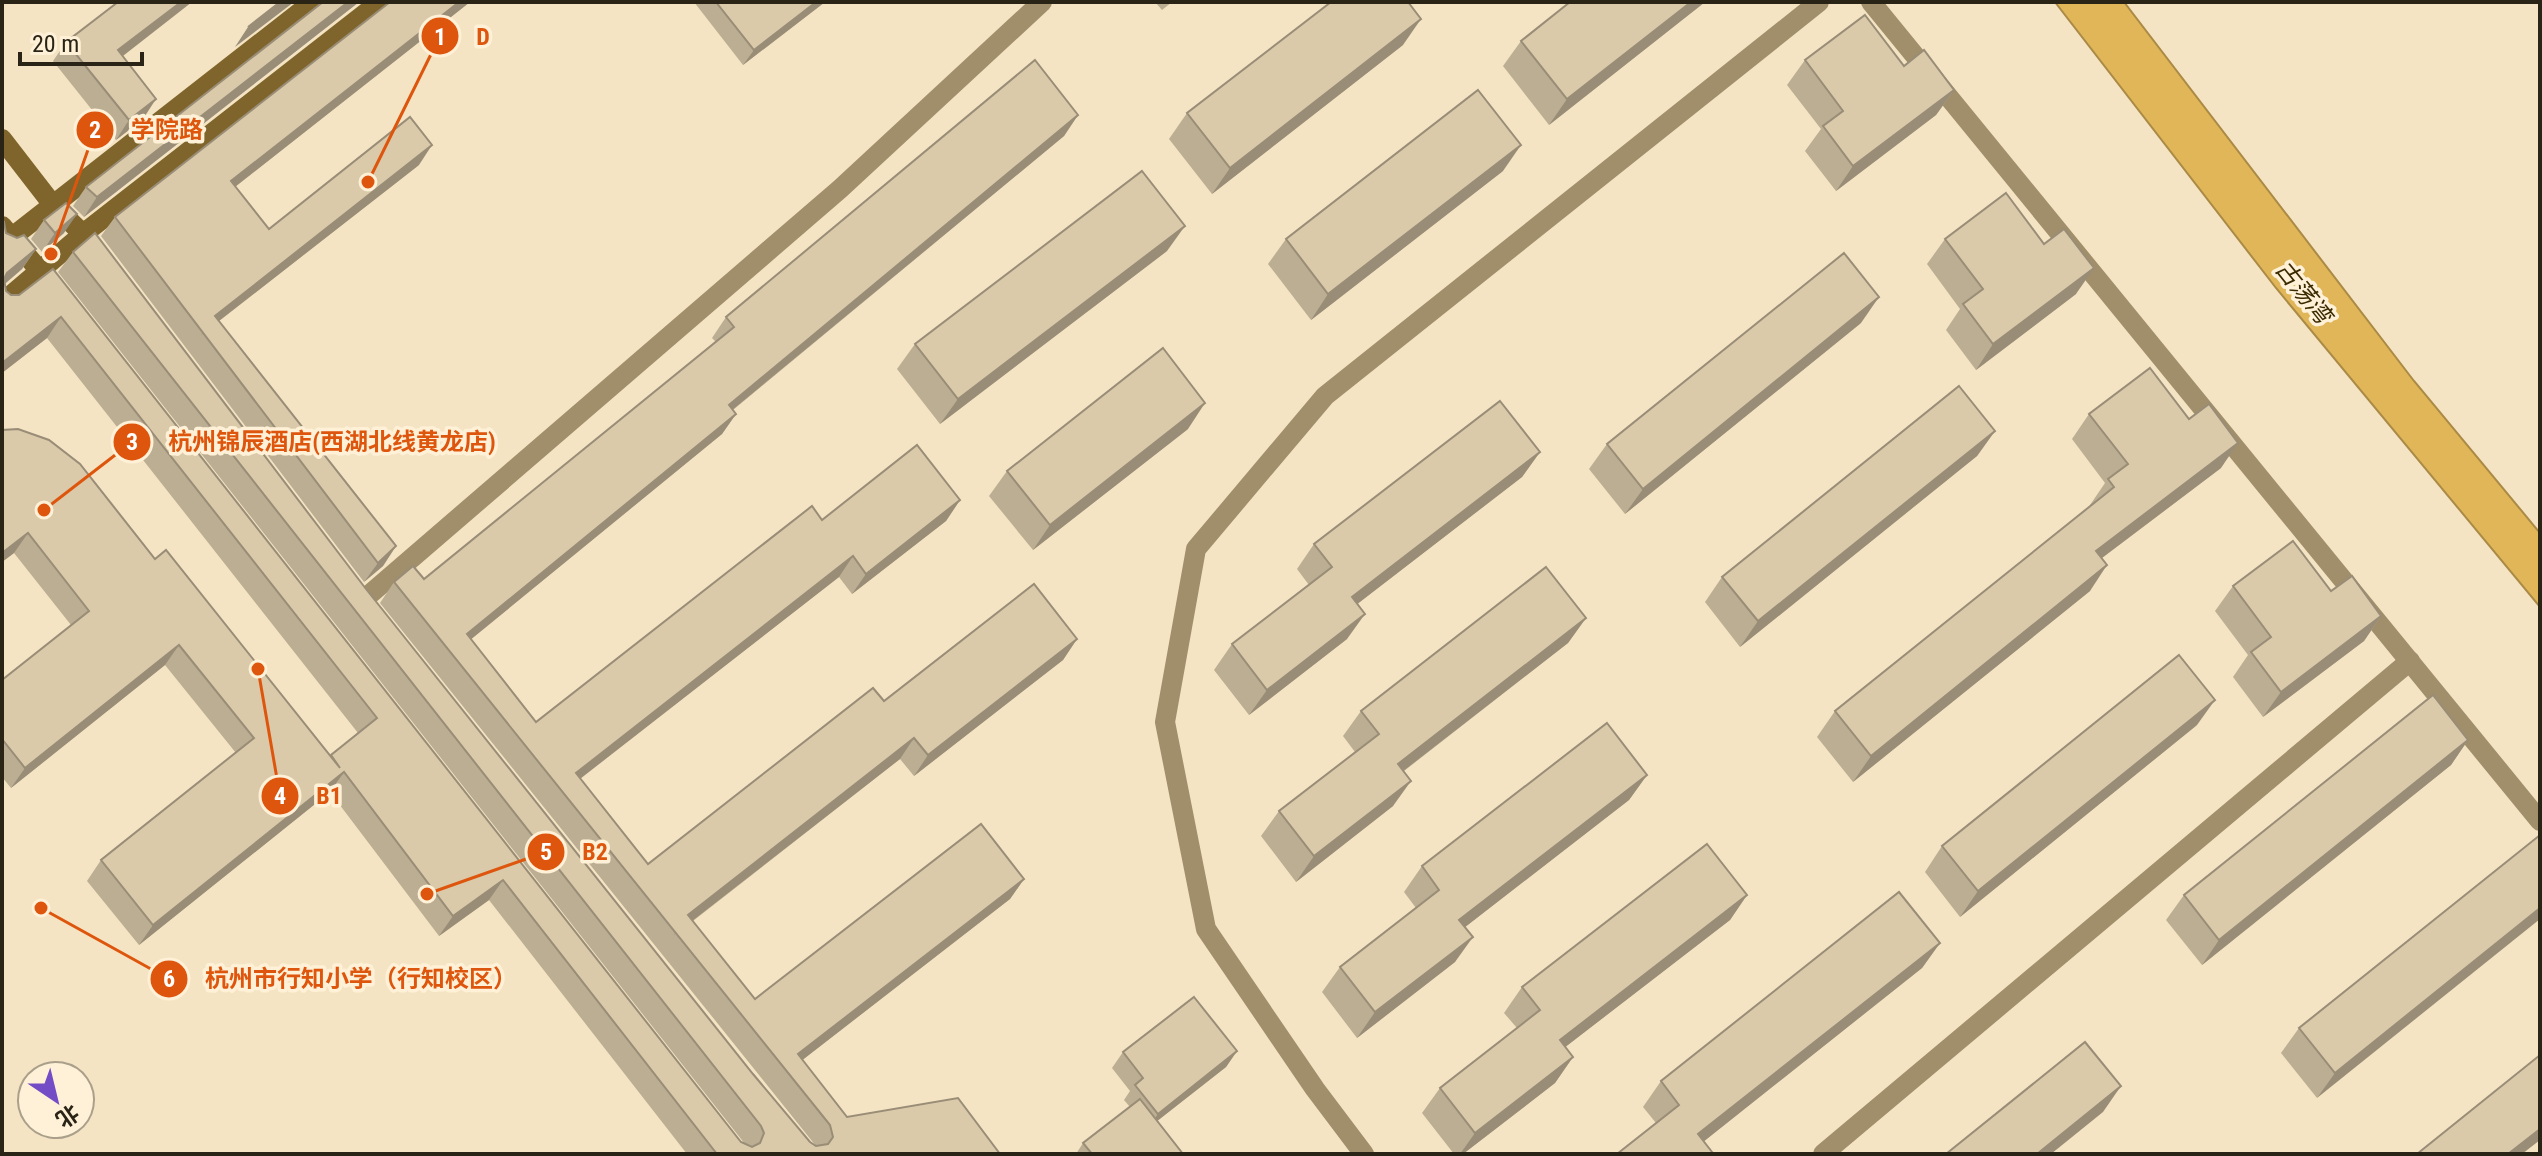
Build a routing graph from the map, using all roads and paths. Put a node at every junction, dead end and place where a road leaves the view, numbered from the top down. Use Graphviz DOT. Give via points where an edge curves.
graph roads {
  1 [pos="313,2"];
  2 [pos="380,2"];
  3 [pos="1042,2"];
  4 [pos="1819,2"];
  5 [pos="1871,2"];
  6 [pos="2,139"];
  7 [pos="53,205"];
  8 [pos="83,234"];
  9 [pos="5,236"];
  10 [pos="42,272"];
  11 [pos="112,272"];
  12 [pos="2,303"];
  13 [pos="71,309"];
  14 [pos="362,601"];
  15 [pos="2410,661"];
  16 [pos="2540,821"];
  17 [pos="1364,1154"];
  18 [pos="1823,1154"];
  1 -- 7 [label="main road"];
  2 -- 8 [label="main road"];
  3 -- 14 [label="lane" via="840,189"];
  4 -- 17 [label="lane" via="1325,396 1196,549 1165,722 1206,929"];
  5 -- 15 [label="lane"];
  6 -- 7 [label="main road"];
  7 -- 8 [label="main road"];
  7 -- 9 [label="main road"];
  8 -- 10 [label="main road"];
  8 -- 11 [label="main road"];
  9 -- 10 [label="main road"];
  10 -- 12 [label="main road"];
  10 -- 13 [label="main road"];
  15 -- 16 [label="lane"];
  15 -- 18 [label="lane"];
}
